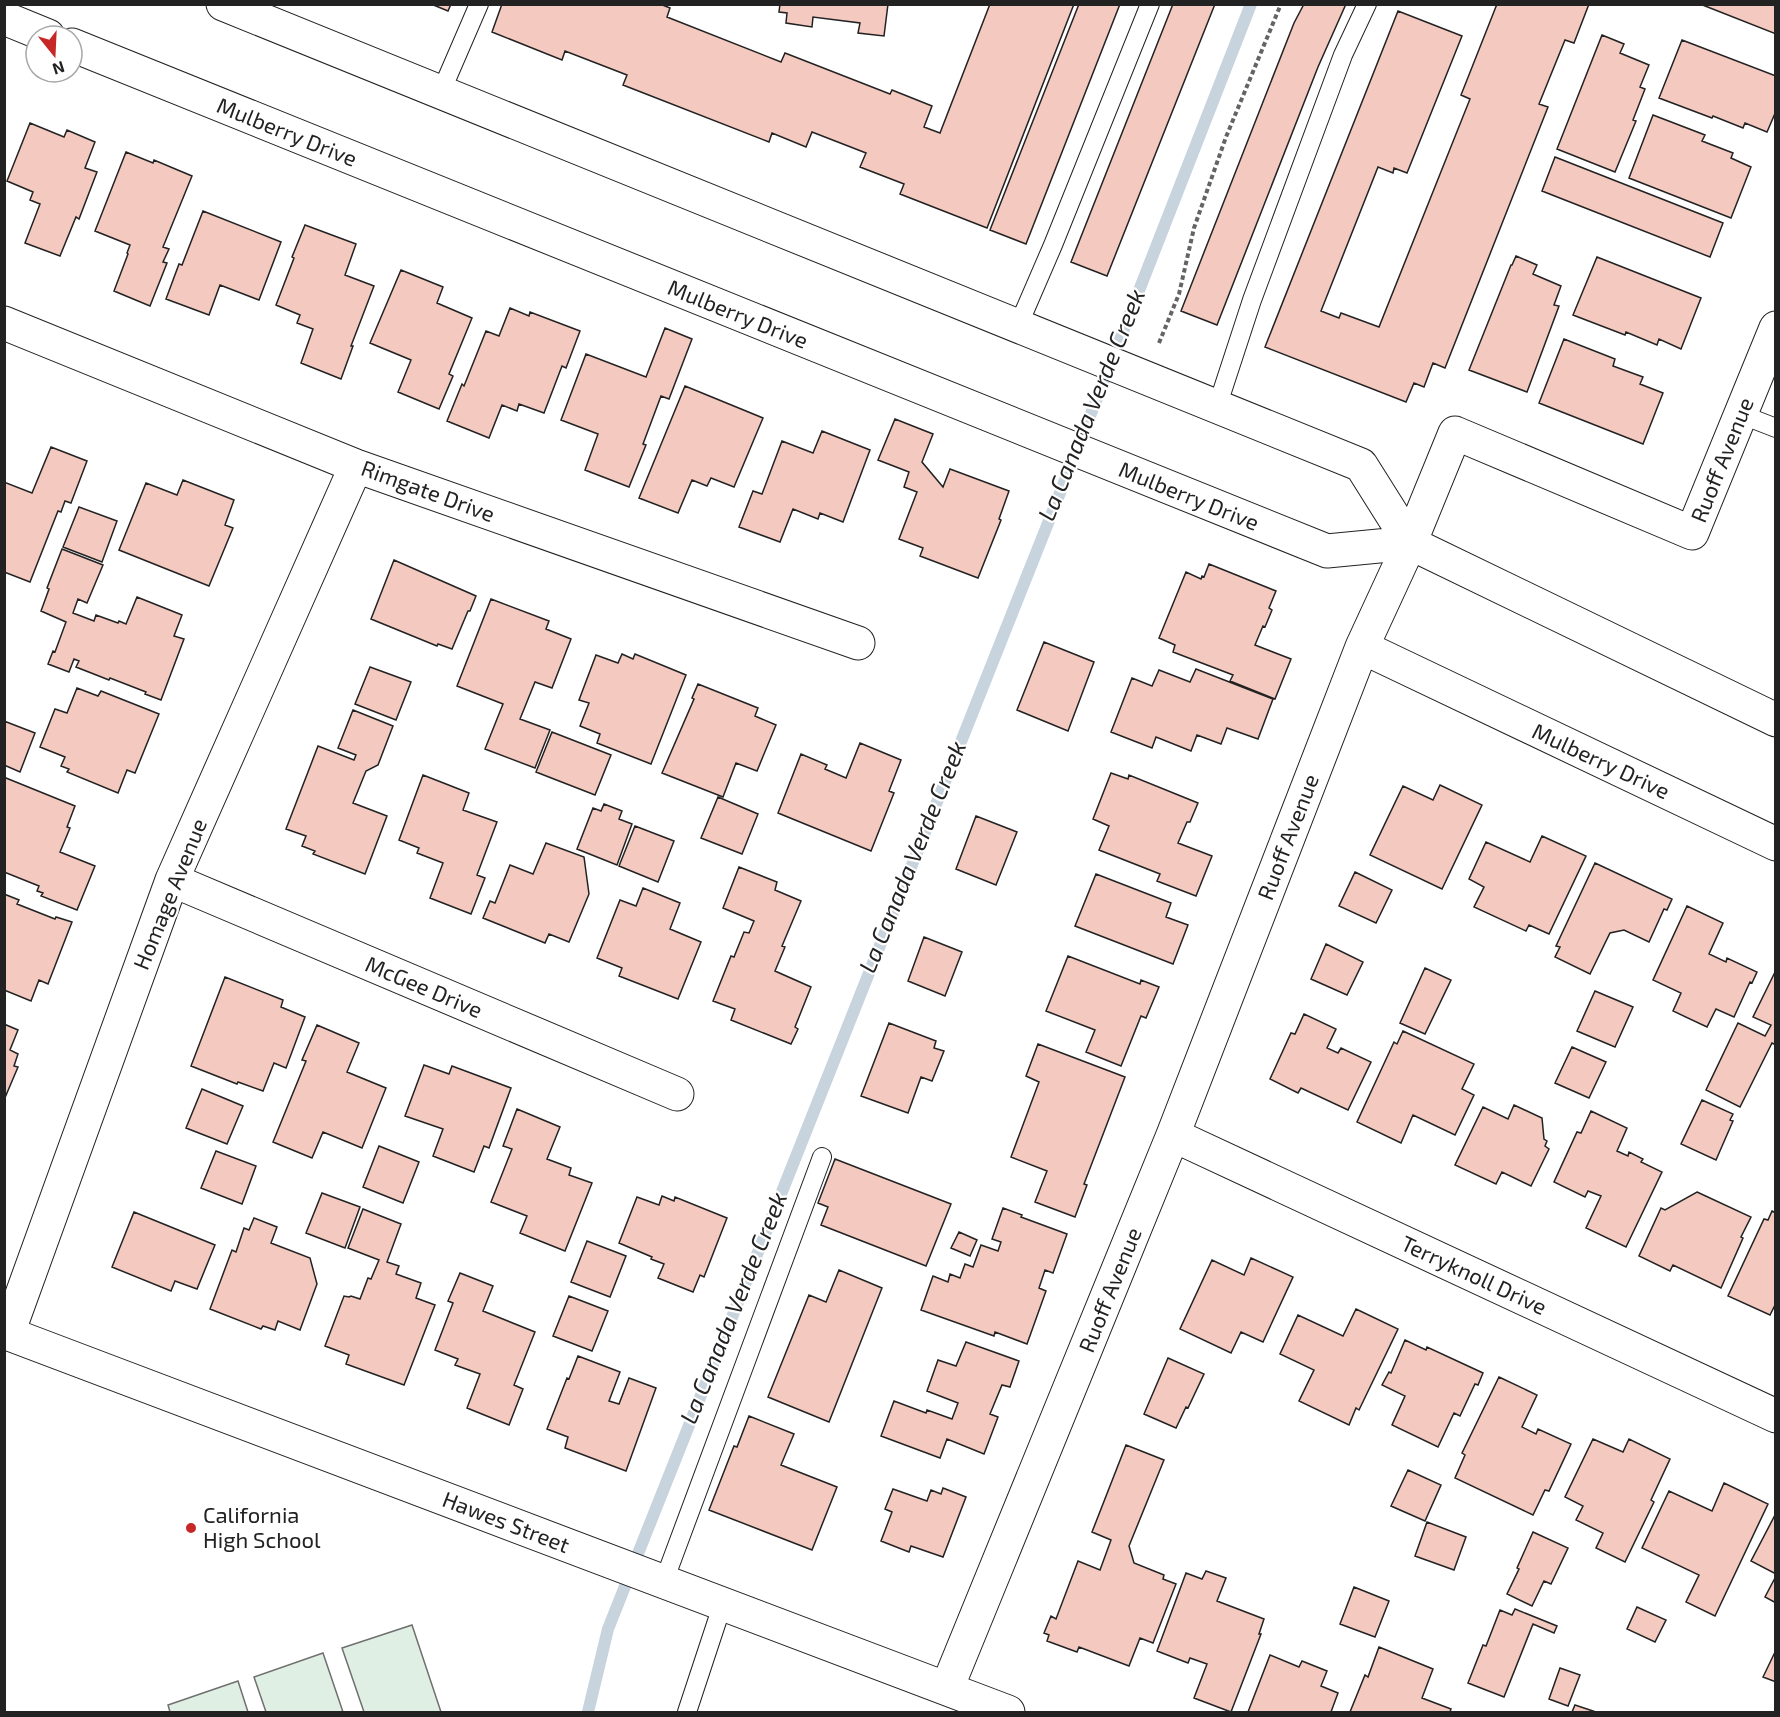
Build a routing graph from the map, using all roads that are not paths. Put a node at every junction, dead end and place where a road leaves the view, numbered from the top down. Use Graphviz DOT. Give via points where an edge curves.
graph roads {
  1 [pos="223,4"];
  2 [pos="479,4"];
  3 [pos="1150,4"];
  4 [pos="1367,4"];
  5 [pos="4,18"];
  6 [pos="24,26"];
  7 [pos="84,50"];
  8 [pos="441,92"];
  9 [pos="4,323"];
  10 [pos="1018,326"];
  11 [pos="1776,328"];
  12 [pos="1217,407"];
  13 [pos="1740,414"];
  14 [pos="1776,428"];
  15 [pos="356,466"];
  16 [pos="1410,543"];
  17 [pos="858,643"];
  18 [pos="1362,647"];
  19 [pos="1776,720"];
  20 [pos="1776,844"];
  21 [pos="172,880"];
  22 [pos="677,1094"];
  23 [pos="1173,1135"];
  24 [pos="822,1157"];
  25 [pos="6,1335"];
  26 [pos="1776,1416"];
  27 [pos="658,1579"];
  28 [pos="723,1603"];
  29 [pos="947,1688"];
  30 [pos="687,1713"];
  31 [pos="1008,1713"];
  1 -- 8 [label="street"];
  2 -- 8 [label="lane"];
  3 -- 10 [label="lane"];
  4 -- 12 [label="lane" via="1343,55 1252,300"];
  5 -- 6 [label="street"];
  7 -- 16 [label="street, Mulberry Drive" via="1327,551"];
  8 -- 10 [label="street"];
  9 -- 15 [label="street, Rimgate Drive"];
  10 -- 12 [label="street"];
  11 -- 13 [label="street, Ruoff Avenue"];
  12 -- 16 [label="street" via="1361,465"];
  13 -- 14 [label="lane"];
  13 -- 16 [label="street, Ruoff Avenue" via="1692,533 1455,433"];
  15 -- 17 [label="street, Rimgate Drive"];
  15 -- 21 [label="street, Homage Avenue"];
  16 -- 18 [label="street, Ruoff Avenue"];
  16 -- 19 [label="street"];
  18 -- 20 [label="street, Mulberry Drive"];
  18 -- 23 [label="street, Ruoff Avenue"];
  21 -- 22 [label="street, McGee Drive"];
  21 -- 25 [label="street, Homage Avenue"];
  23 -- 26 [label="street, Terryknoll Drive"];
  23 -- 29 [label="street, Ruoff Avenue"];
  24 -- 27 [label="lane"];
  25 -- 27 [label="street, Hawes Street"];
  27 -- 28 [label="street, Hawes Street"];
  28 -- 29 [label="street, Hawes Street"];
  28 -- 30 [label="lane"];
  29 -- 31 [label="street, Hawes Street"];
}
